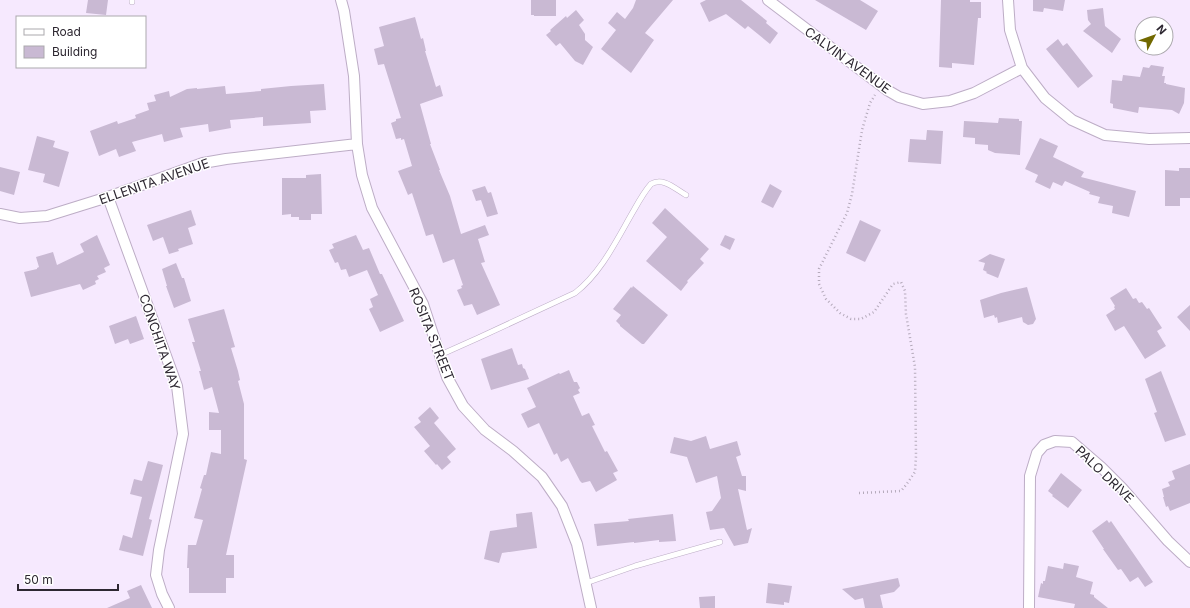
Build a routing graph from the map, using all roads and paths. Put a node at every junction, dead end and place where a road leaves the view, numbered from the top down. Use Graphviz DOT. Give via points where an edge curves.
graph roads {
  1 [pos="341,0"];
  2 [pos="768,0"];
  3 [pos="1008,0"];
  4 [pos="1022,68"];
  5 [pos="881,86"];
  6 [pos="1190,138"];
  7 [pos="357,144"];
  8 [pos="686,195"];
  9 [pos="108,197"];
  10 [pos="0,214"];
  11 [pos="440,355"];
  12 [pos="859,493"];
  13 [pos="720,542"];
  14 [pos="1190,562"];
  15 [pos="586,583"];
  16 [pos="169,608"];
  17 [pos="591,608"];
  18 [pos="1029,608"];
  1 -- 7 [label="street, ROSITA STREET" via="354,76"];
  2 -- 5 [label="street, CALVIN AVENUE"];
  3 -- 4 [label="street" via="1010,30"];
  4 -- 5 [label="street, CALVIN AVENUE" via="974,93 950,101 923,104 899,97"];
  4 -- 6 [label="street" via="1045,98 1072,120 1105,135 1149,139"];
  5 -- 12 [label="path" via="870,103 862,130 852,194 846,213 819,269 819,284 826,299 840,313 851,319 861,319 874,312 893,284 901,282 905,291 906,314 915,367 916,464 915,472 901,491"];
  7 -- 9 [label="street, ELLENITA AVENUE" via="204,163"];
  7 -- 11 [label="street, ROSITA STREET" via="362,175 372,208 423,304"];
  8 -- 11 [label="lane" via="659,180 650,184 607,256 582,287 568,296"];
  9 -- 10 [label="street, ELLENITA AVENUE" via="47,216 20,218"];
  9 -- 16 [label="street, CONCHITA WAY" via="177,386 182,434 156,575"];
  11 -- 15 [label="street, ROSITA STREET" via="447,377 463,406 485,430 542,477 562,506 577,544"];
  13 -- 15 [label="lane"];
  14 -- 18 [label="street, PALO DRIVE" via="1101,467 1072,442 1054,441 1044,445 1037,453 1030,476"];
  15 -- 17 [label="street, ROSITA STREET"];
}
